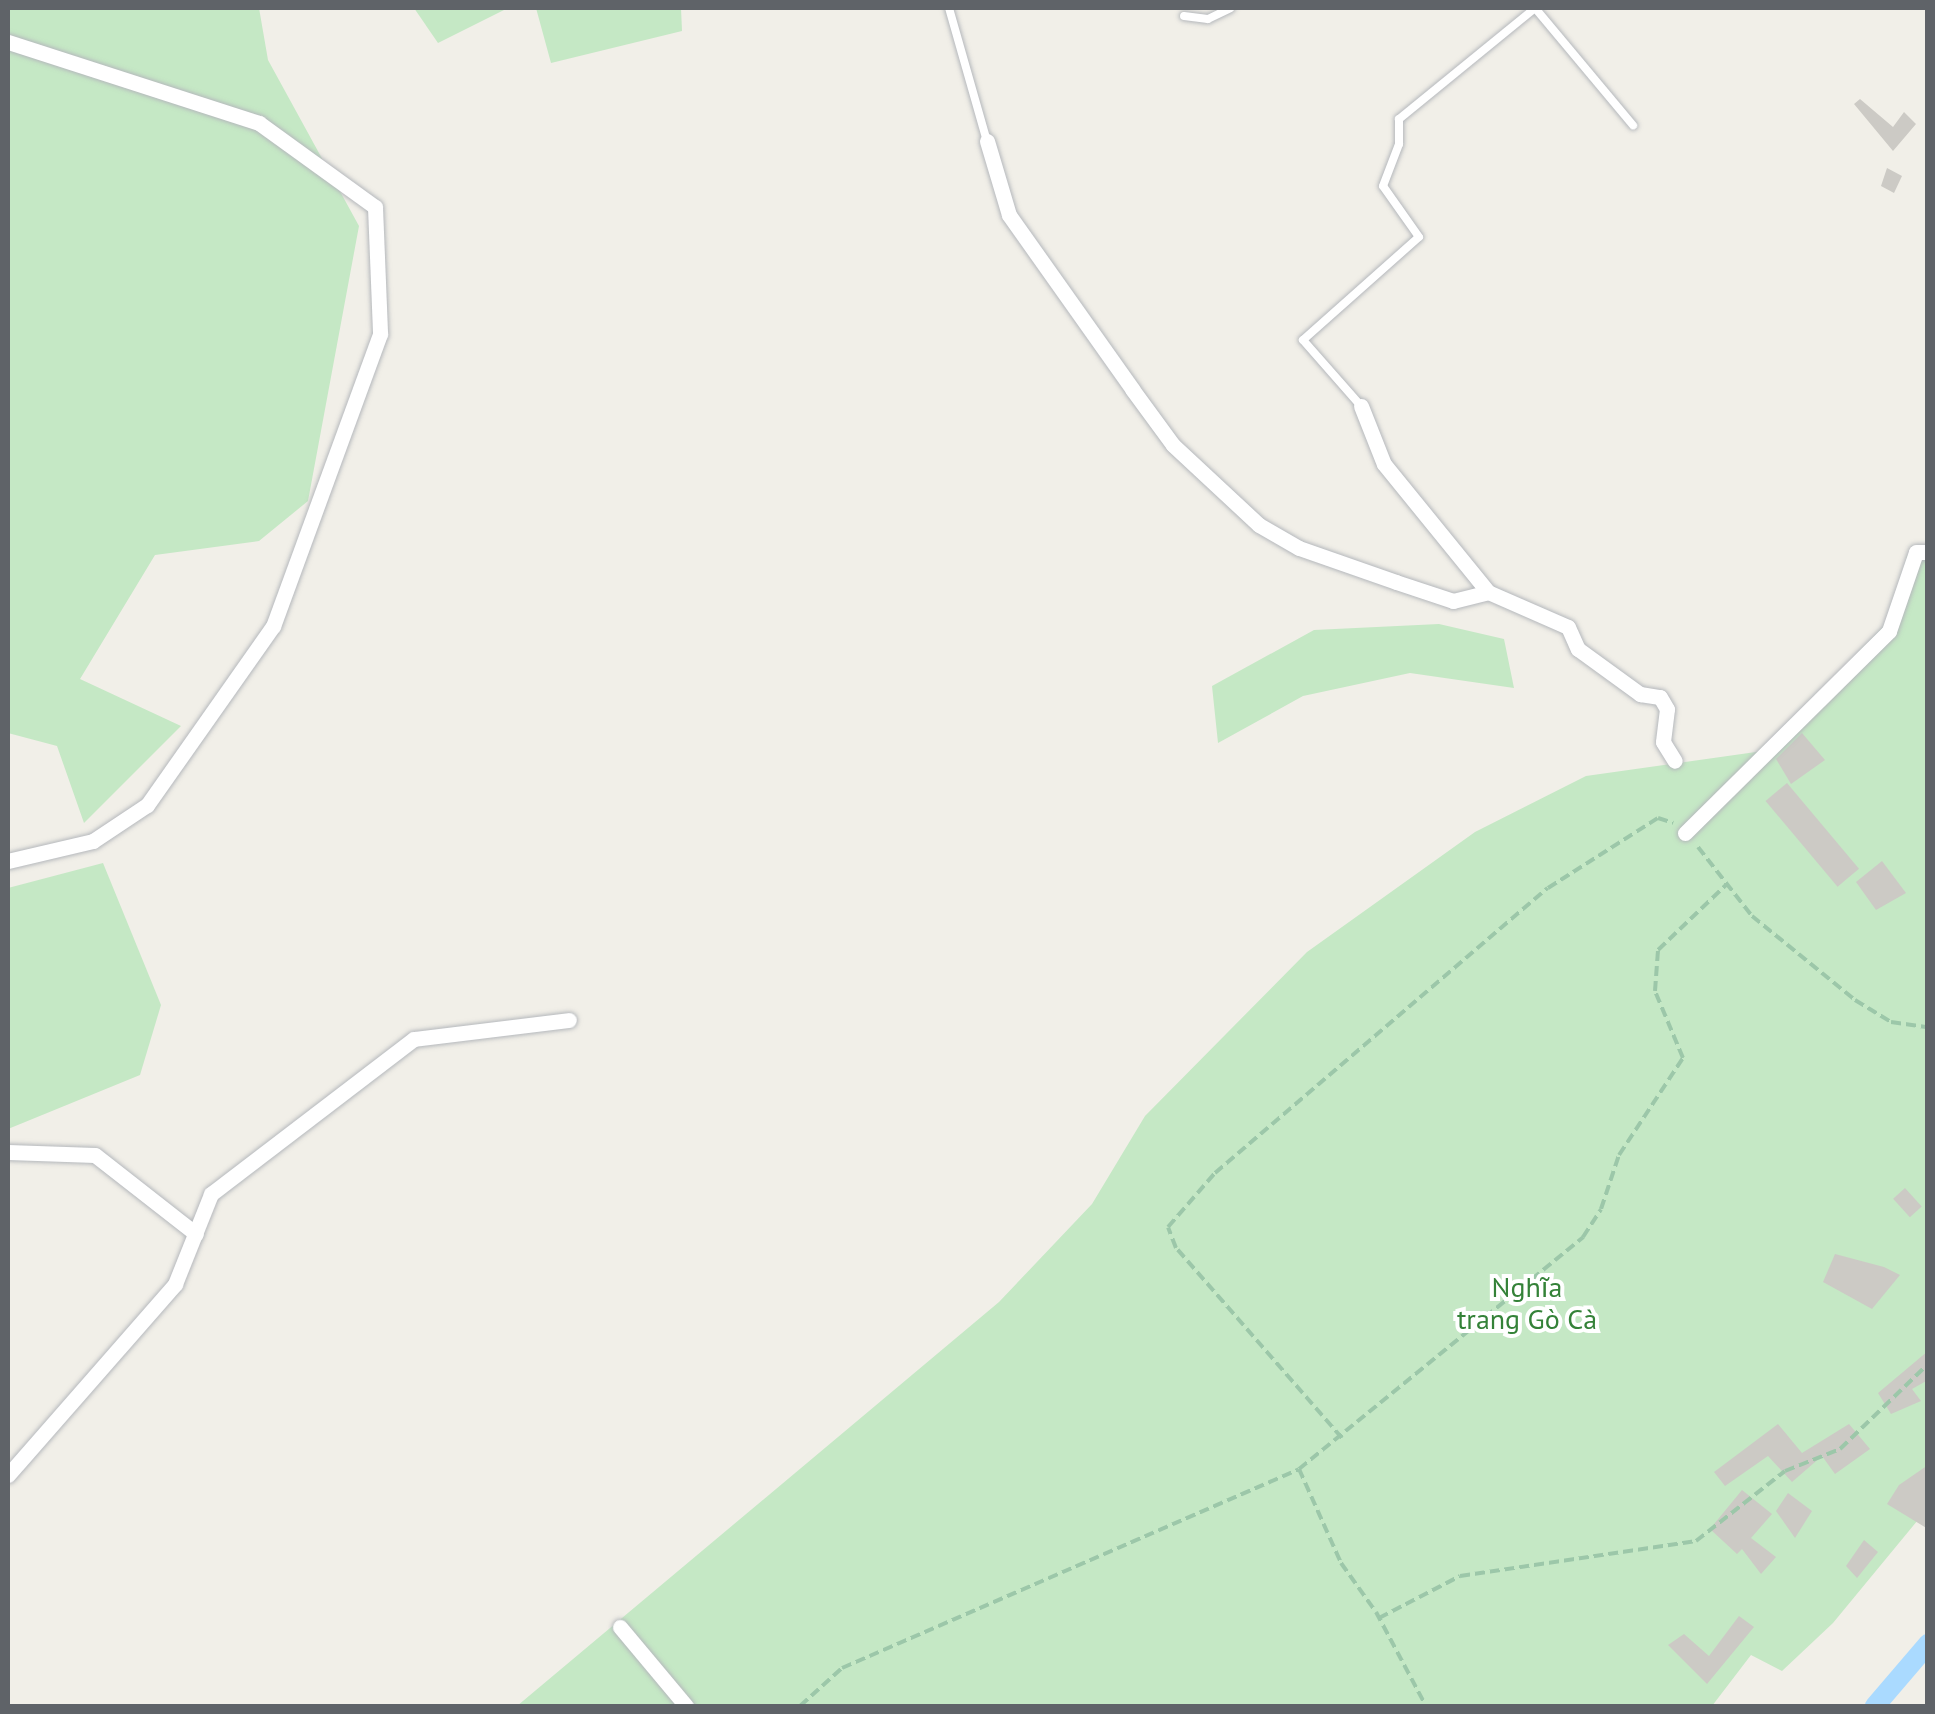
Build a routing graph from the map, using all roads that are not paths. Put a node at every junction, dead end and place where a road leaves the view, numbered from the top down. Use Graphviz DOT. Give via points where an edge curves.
graph roads {
  1 [pos="949,8"];
  2 [pos="1231,8"];
  3 [pos="1535,8"];
  4 [pos="1184,16"];
  5 [pos="8,42"];
  6 [pos="1634,125"];
  7 [pos="987,141"];
  8 [pos="1361,406"];
  9 [pos="1381,427"];
  10 [pos="1928,552"];
  11 [pos="1488,592"];
  12 [pos="1675,761"];
  13 [pos="1685,833"];
  14 [pos="8,861"];
  15 [pos="569,1020"];
  16 [pos="8,1152"];
  17 [pos="196,1234"];
  18 [pos="8,1475"];
  19 [pos="620,1627"];
  20 [pos="686,1706"];
  1 -- 7 [label="lane"];
  2 -- 4 [label="lane" via="1208,19"];
  3 -- 6 [label="lane"];
  3 -- 8 [label="lane" via="1399,119 1399,144 1383,186 1419,237 1303,340"];
  5 -- 14 [label="street" via="259,123 375,207 380,334 273,626 147,805 93,840"];
  7 -- 11 [label="street" via="1009,215 1121,374 1173,444 1259,525 1299,548 1453,600"];
  8 -- 9 [label="lane"];
  8 -- 11 [label="street" via="1384,464"];
  10 -- 13 [label="street" via="1916,552 1889,631"];
  11 -- 12 [label="street" via="1568,626 1578,649 1640,694 1660,697 1667,708 1663,742"];
  15 -- 17 [label="street" via="414,1040 212,1194"];
  16 -- 17 [label="street" via="95,1155"];
  17 -- 18 [label="street" via="176,1284"];
  19 -- 20 [label="street"];
}
